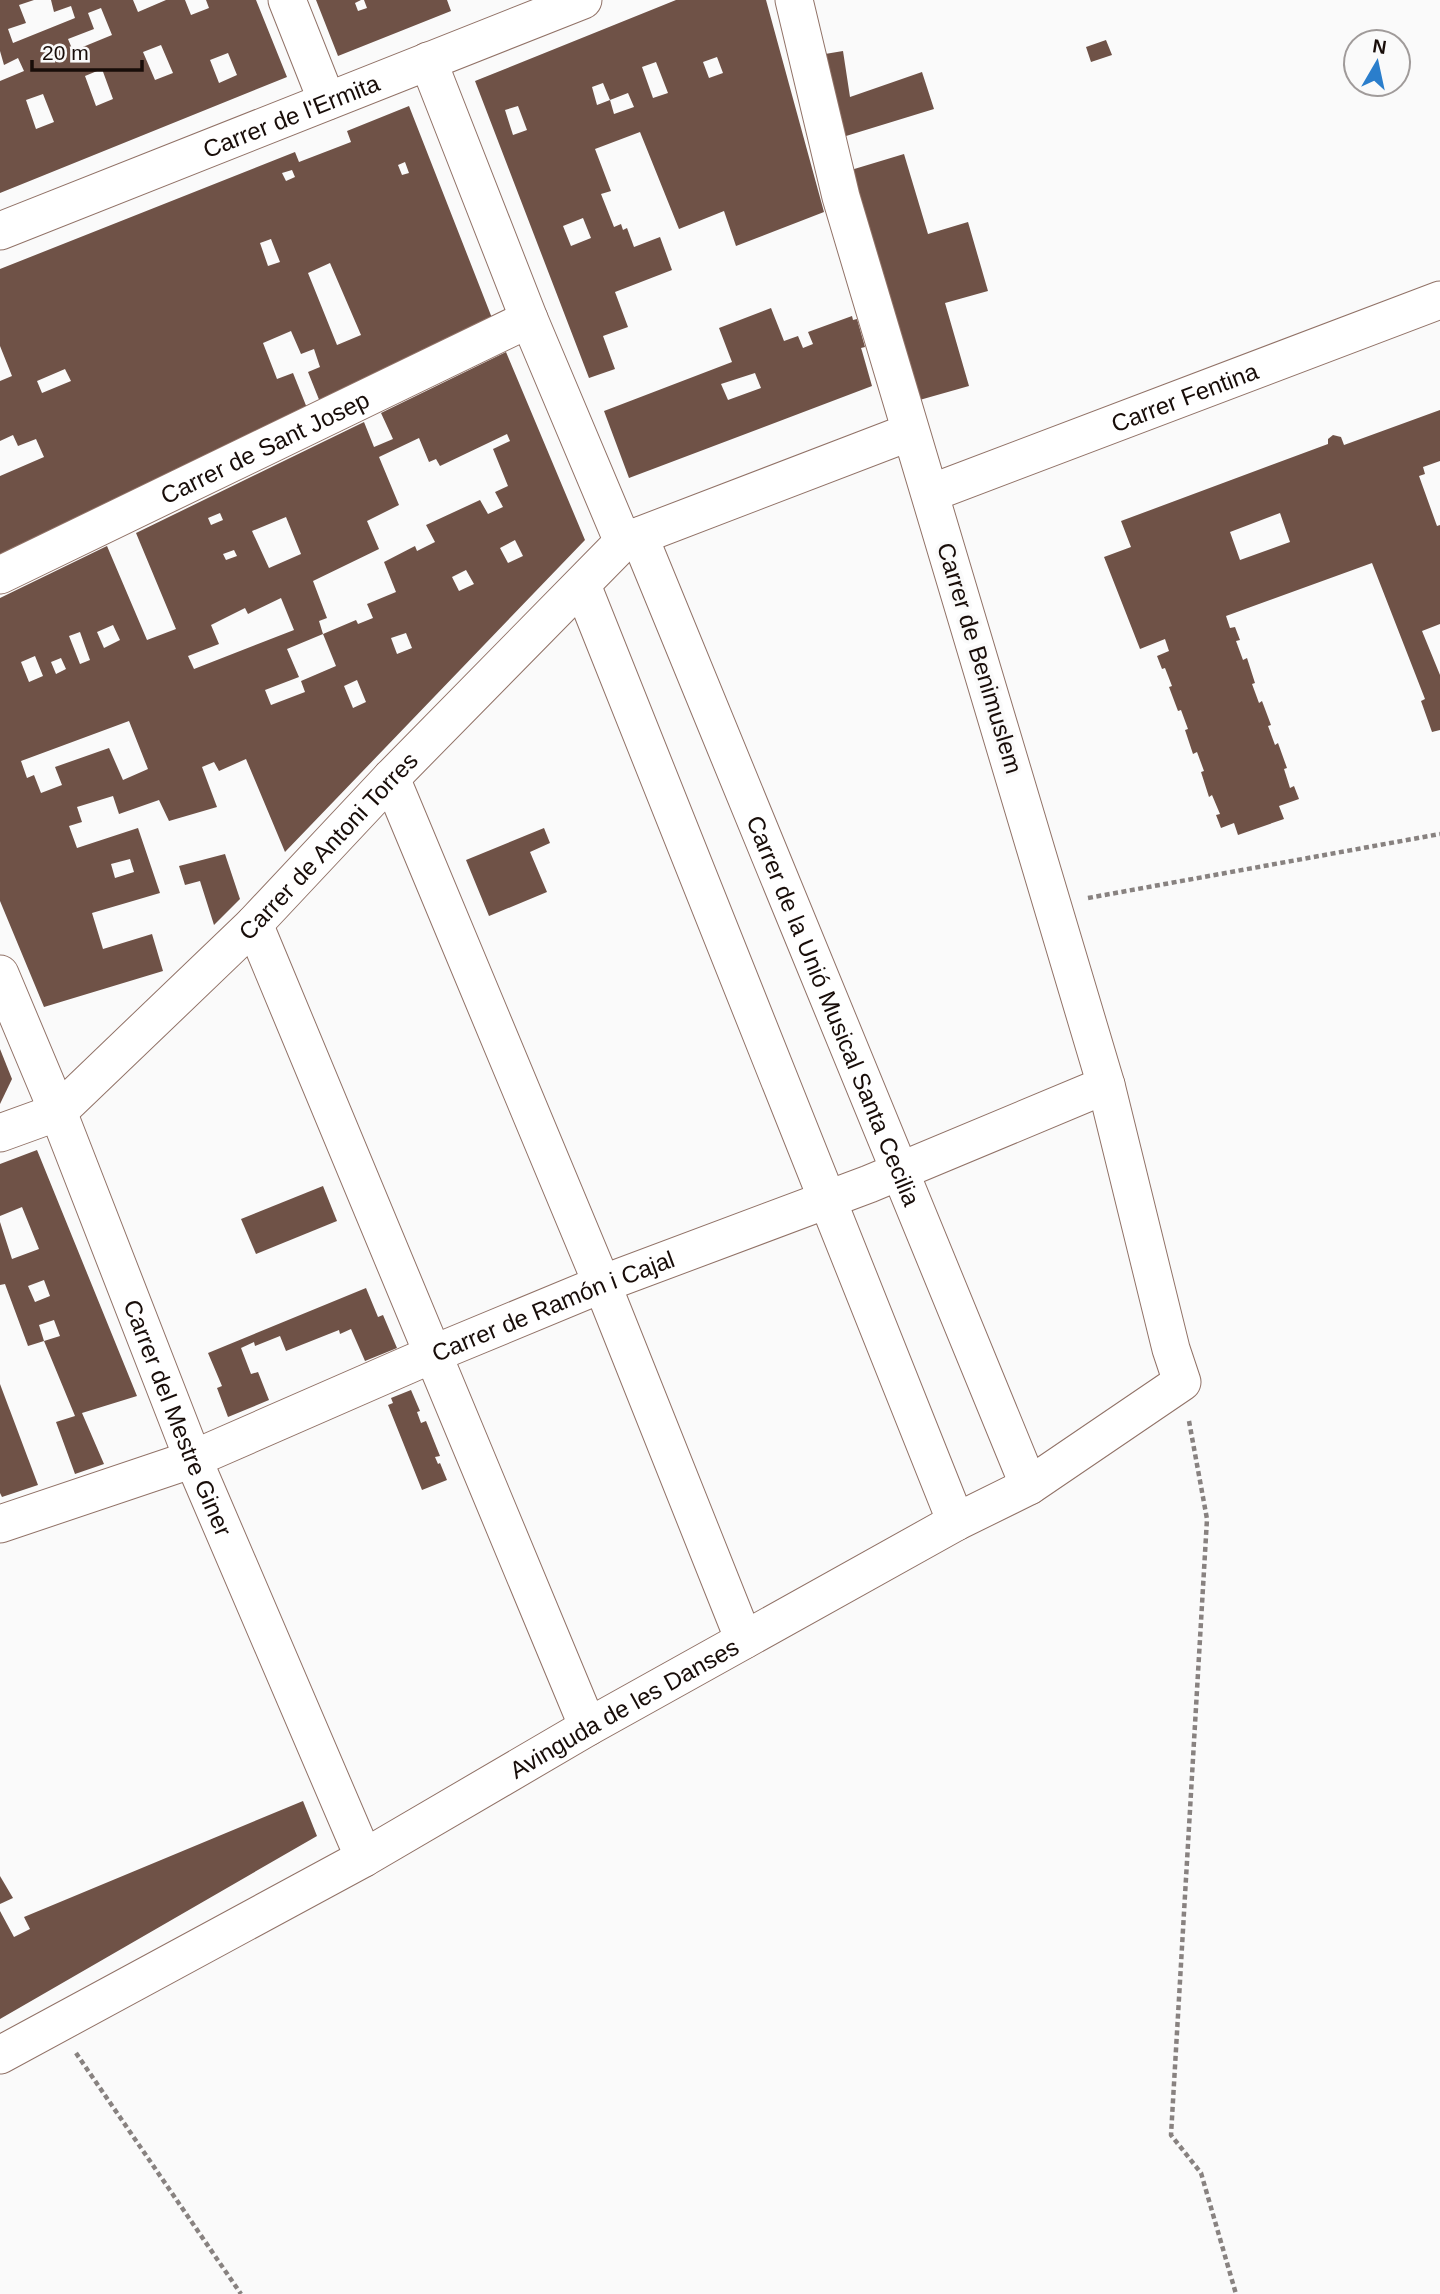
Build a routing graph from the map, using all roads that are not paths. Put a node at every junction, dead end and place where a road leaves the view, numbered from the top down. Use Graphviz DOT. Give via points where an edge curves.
graph roads {
  1 [pos="287,0"];
  2 [pos="583,0"];
  3 [pos="793,0"];
  4 [pos="428,61"];
  5 [pos="327,101"];
  6 [pos="0,231"];
  7 [pos="1440,300"];
  8 [pos="529,319"];
  9 [pos="910,432"];
  10 [pos="930,493"];
  11 [pos="631,539"];
  12 [pos="0,575"];
  13 [pos="582,585"];
  14 [pos="391,778"];
  15 [pos="254,924"];
  16 [pos="0,974"];
  17 [pos="1106,1085"];
  18 [pos="58,1112"];
  19 [pos="0,1133"];
  20 [pos="901,1170"];
  21 [pos="826,1200"];
  22 [pos="602,1284"];
  23 [pos="433,1354"];
  24 [pos="1182,1382"];
  25 [pos="193,1459"];
  26 [pos="1029,1486"];
  27 [pos="956,1522"];
  28 [pos="0,1524"];
  29 [pos="744,1640"];
  30 [pos="588,1727"];
  31 [pos="364,1858"];
  32 [pos="0,2054"];
  1 -- 5 [label="street"];
  2 -- 4 [label="street, Carrer de l'Ermita"];
  3 -- 9 [label="street, Carrer de Benimuslem" via="841,197"];
  4 -- 5 [label="street, Carrer de l'Ermita"];
  4 -- 8 [label="street, Carrer de la Unió Musical Santa Cecilia"];
  5 -- 6 [label="street, Carrer de l'Ermita"];
  7 -- 10 [label="street, Carrer Fentina"];
  8 -- 11 [label="street, Carrer de la Unió Musical Santa Cecilia"];
  8 -- 12 [label="street, Carrer de Sant Josep"];
  9 -- 10 [label="street, Carrer de Benimuslem"];
  9 -- 11 [label="street"];
  10 -- 17 [label="street, Carrer de Benimuslem"];
  11 -- 13 [label="street, Carrer de Antoni Torres"];
  11 -- 20 [label="street, Carrer de la Unió Musical Santa Cecilia"];
  13 -- 14 [label="street, Carrer de Antoni Torres"];
  13 -- 21 [label="street"];
  14 -- 15 [label="street, Carrer de Antoni Torres"];
  14 -- 22 [label="street"];
  15 -- 18 [label="street, Carrer de Antoni Torres"];
  15 -- 23 [label="street"];
  16 -- 18 [label="street, Carrer del Mestre Giner"];
  17 -- 20 [label="street, Carrer de Ramón i Cajal"];
  17 -- 24 [label="street, Carrer de Benimuslem"];
  18 -- 19 [label="street, Carrer de Antoni Torres"];
  18 -- 25 [label="street, Carrer del Mestre Giner"];
  20 -- 21 [label="street, Carrer de Ramón i Cajal"];
  20 -- 26 [label="street, Carrer de la Unió Musical Santa Cecilia"];
  21 -- 22 [label="street, Carrer de Ramón i Cajal"];
  21 -- 27 [label="street"];
  22 -- 23 [label="street, Carrer de Ramón i Cajal"];
  22 -- 29 [label="street"];
  23 -- 25 [label="street, Carrer de Ramón i Cajal"];
  23 -- 30 [label="street"];
  24 -- 26 [label="street, Avinguda de les Danses"];
  25 -- 28 [label="street, Carrer de Ramón i Cajal"];
  25 -- 31 [label="street, Carrer del Mestre Giner"];
  26 -- 27 [label="street, Avinguda de les Danses"];
  27 -- 29 [label="street, Avinguda de les Danses"];
  29 -- 30 [label="street, Avinguda de les Danses"];
  30 -- 31 [label="street, Avinguda de les Danses"];
  31 -- 32 [label="street, Avinguda de les Danses"];
}
